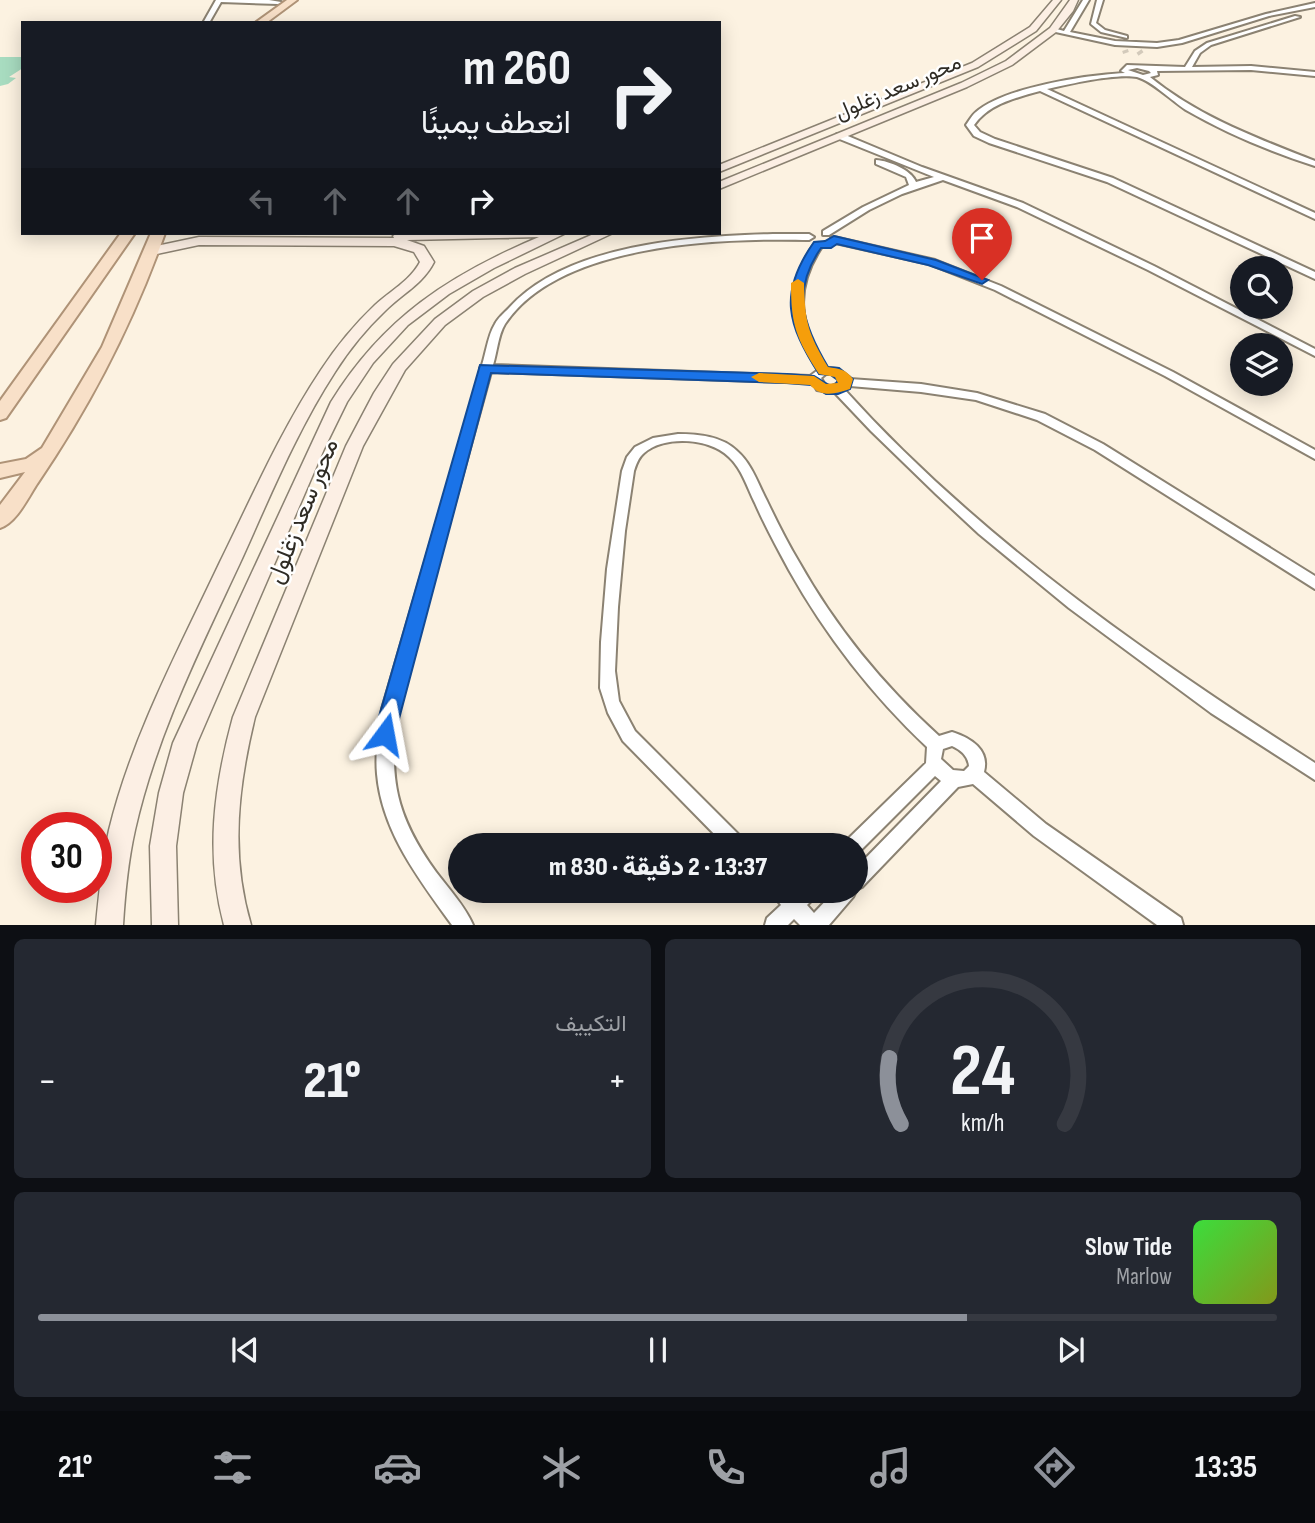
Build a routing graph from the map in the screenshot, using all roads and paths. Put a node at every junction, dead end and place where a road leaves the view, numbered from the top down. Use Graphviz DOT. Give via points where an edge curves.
graph roads {
  1 [pos="219,0"];
  2 [pos="293,0"];
  3 [pos="1057,0"];
  4 [pos="1074,0"];
  5 [pos="1086,0"];
  6 [pos="1100,0"];
  7 [pos="1298,0"];
  8 [pos="280,1"];
  9 [pos="1315,5"];
  10 [pos="1315,14"];
  11 [pos="206,21"];
  12 [pos="251,21"];
  13 [pos="263,21"];
  14 [pos="1053,30"];
  15 [pos="1190,30"];
  16 [pos="1066,33"];
  17 [pos="1180,33"];
  18 [pos="1117,35"];
  19 [pos="1105,41"];
  20 [pos="1125,50"];
  21 [pos="1193,59"];
  22 [pos="1188,68"];
  23 [pos="1213,68"];
  24 [pos="1129,70"];
  25 [pos="1149,70"];
  26 [pos="1237,70"];
  27 [pos="1298,75"];
  28 [pos="1315,75"];
  29 [pos="1315,83"];
  30 [pos="1038,89"];
  31 [pos="1055,89"];
  32 [pos="834,139"];
  33 [pos="1315,164"];
  34 [pos="721,168"];
  35 [pos="919,169"];
  36 [pos="909,175"];
  37 [pos="946,178"];
  38 [pos="721,185"];
  39 [pos="914,186"];
  40 [pos="1315,216"];
  41 [pos="127,235"];
  42 [pos="515,235"];
  43 [pos="556,235"];
  44 [pos="602,235"];
  45 [pos="830,237"];
  46 [pos="155,239"];
  47 [pos="814,241"];
  48 [pos="1315,276"];
  49 [pos="1315,353"];
  50 [pos="485,368"];
  51 [pos="824,371"];
  52 [pos="814,380"];
  53 [pos="842,386"];
  54 [pos="0,414"];
  55 [pos="1315,455"];
  56 [pos="46,456"];
  57 [pos="0,471"];
  58 [pos="0,520"];
  59 [pos="1315,583"];
  60 [pos="936,744"];
  61 [pos="935,765"];
  62 [pos="1315,772"];
  63 [pos="973,774"];
  64 [pos="954,779"];
  65 [pos="725,833"];
  66 [pos="866,833"];
  67 [pos="868,869"];
  68 [pos="786,903"];
  69 [pos="793,903"];
  70 [pos="835,903"];
  71 [pos="165,924"];
  72 [pos="109,925"];
  73 [pos="239,925"];
  74 [pos="464,925"];
  75 [pos="775,925"];
  76 [pos="814,925"];
  77 [pos="1174,925"];
  1 -- 8 [label="street"];
  1 -- 11 [label="street"];
  2 -- 13 [label="main road"];
  3 -- 34 [label="main road, محور سعد زغلول" via="1033,29 975,65"];
  4 -- 14 [label="main road, محور سعد زغلول"];
  5 -- 16 [label="street"];
  6 -- 18 [label="street" via="1093,23"];
  7 -- 15 [label="street"];
  8 -- 12 [label="main road"];
  9 -- 20 [label="street" via="1180,42"];
  10 -- 21 [label="street" via="1214,41"];
  14 -- 16 [label="street"];
  14 -- 32 [label="main road, محور سعد زغلول" via="1019,57 982,76"];
  16 -- 19 [label="street"];
  17 -- 18 [label="street" via="1149,39"];
  18 -- 19 [label="street"];
  19 -- 20 [label="street"];
  20 -- 24 [label="street"];
  21 -- 22 [label="street"];
  21 -- 23 [label="street"];
  22 -- 23 [label="street"];
  22 -- 25 [label="street"];
  23 -- 26 [label="street"];
  24 -- 25 [label="street"];
  24 -- 30 [label="street" via="1031,86"];
  24 -- 31 [label="street"];
  25 -- 26 [label="street"];
  25 -- 33 [label="street" via="1171,99 1192,112"];
  26 -- 27 [label="street"];
  26 -- 28 [label="street"];
  27 -- 28 [label="street"];
  27 -- 29 [label="street"];
  30 -- 31 [label="street"];
  30 -- 48 [label="street" via="989,107 971,121 972,130 992,141 1110,180"];
  31 -- 40 [label="street"];
  32 -- 35 [label="street"];
  32 -- 36 [label="street"];
  32 -- 38 [label="main road, محور سعد زغلول"];
  35 -- 36 [label="street"];
  35 -- 37 [label="street"];
  36 -- 39 [label="street"];
  37 -- 39 [label="street"];
  37 -- 49 [label="street" via="1040,214"];
  39 -- 45 [label="street" via="851,217"];
  41 -- 54 [label="main road"];
  42 -- 46 [label="main road"];
  43 -- 71 [label="main road, محور سعد زغلول" via="483,268 426,303 382,342 348,387 185,743 163,846"];
  44 -- 73 [label="main road, محور سعد زغلول" via="514,273 463,304 400,364 368,414 244,718 231,762 224,810 225,860"];
  45 -- 47 [label="street" via="827,245"];
  45 -- 55 [label="street" via="932,262 998,288 1169,374"];
  46 -- 56 [label="main road" via="124,323"];
  46 -- 72 [label="main road" via="400,243 415,247 426,255 427,262 335,361 258,503 145,747 118,842"];
  47 -- 50 [label="street" via="750,235 694,240 622,253 574,270 540,287 503,318"];
  47 -- 51 [label="street" via="796,300 804,339"];
  50 -- 52 [label="street"];
  50 -- 74 [label="street" via="390,709 383,759 388,797 401,835"];
  51 -- 52 [label="street"];
  51 -- 53 [label="street" via="839,373"];
  52 -- 53 [label="street" via="826,389"];
  53 -- 59 [label="street" via="920,388 977,397 1041,417 1099,447"];
  53 -- 62 [label="street" via="932,484 1036,576 1199,695"];
  56 -- 57 [label="main road"];
  56 -- 58 [label="main road"];
  60 -- 61 [label="street" via="932,754"];
  60 -- 63 [label="street" via="952,738 965,744 977,762"];
  60 -- 65 [label="street" via="839,641 788,558 733,452 716,442 694,439 649,444 632,457 620,516 608,692 629,736"];
  61 -- 64 [label="street"];
  61 -- 66 [label="street"];
  63 -- 64 [label="street"];
  63 -- 77 [label="street" via="1040,830"];
  64 -- 67 [label="street"];
  68 -- 75 [label="street"];
  69 -- 76 [label="street"];
  70 -- 76 [label="street"];
}
